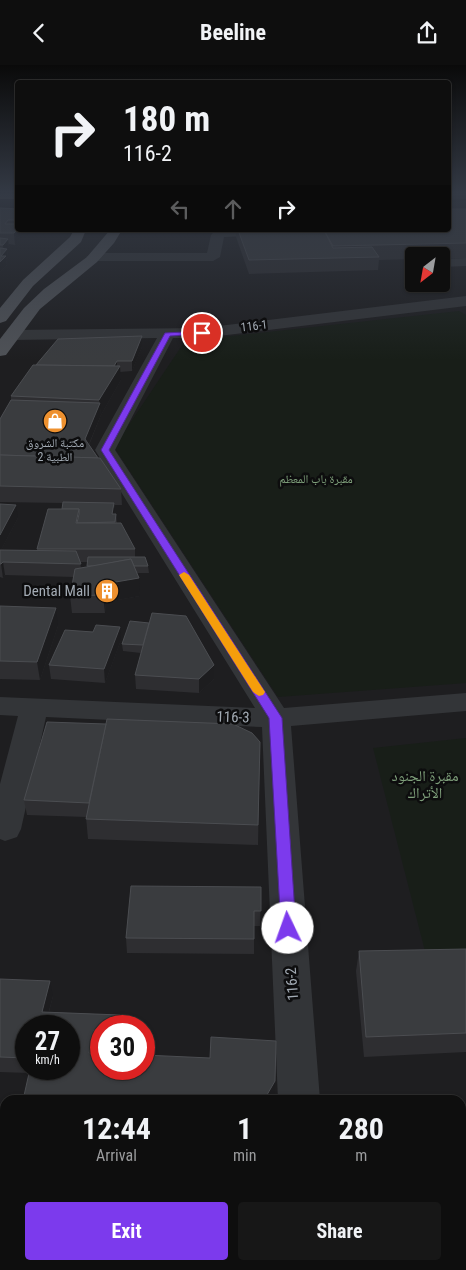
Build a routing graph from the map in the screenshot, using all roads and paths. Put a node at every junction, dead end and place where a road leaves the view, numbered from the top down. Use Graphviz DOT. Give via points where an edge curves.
graph roads {
  1 [pos="62,248"];
  2 [pos="101,248"];
  3 [pos="215,248"];
  4 [pos="93,257"];
  5 [pos="466,262"];
  6 [pos="450,263"];
  7 [pos="453,298"];
  8 [pos="466,307"];
  9 [pos="0,318"];
  10 [pos="168,334"];
  11 [pos="11,335"];
  12 [pos="0,351"];
  13 [pos="466,702"];
  14 [pos="0,706"];
  15 [pos="34,708"];
  16 [pos="276,718"];
  17 [pos="5,829"];
  18 [pos="299,1095"];
  1 -- 9 [label="main road"];
  2 -- 4 [label="main road"];
  3 -- 4 [label="street" via="213,257"];
  4 -- 11 [label="main road" via="38,302"];
  5 -- 6 [label="street"];
  7 -- 8 [label="street"];
  7 -- 10 [label="street, 116-1" via="202,333"];
  10 -- 11 [label="street, 116-1"];
  10 -- 16 [label="street, 116-2" via="105,450"];
  11 -- 12 [label="main road"];
  13 -- 16 [label="street, 116-3"];
  14 -- 15 [label="street, 116-3"];
  15 -- 16 [label="street, 116-3"];
  15 -- 17 [label="street"];
  16 -- 18 [label="street, 116-2"];
}
